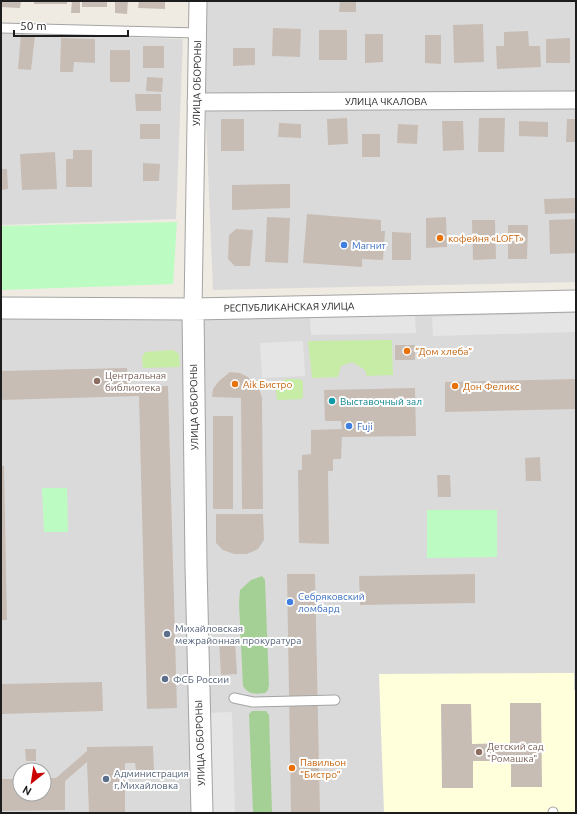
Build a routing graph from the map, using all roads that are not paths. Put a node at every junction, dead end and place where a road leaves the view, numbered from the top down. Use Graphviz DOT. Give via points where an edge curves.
graph roads {
  1 [pos="198,1"];
  2 [pos="1,28"];
  3 [pos="198,33"];
  4 [pos="576,100"];
  5 [pos="196,102"];
  6 [pos="576,301"];
  7 [pos="1,308"];
  8 [pos="193,308"];
  9 [pos="234,698"];
  10 [pos="336,700"];
  11 [pos="202,813"];
  1 -- 3 [label="street, УЛИЦА ОБОРОНЫ"];
  2 -- 3 [label="lane"];
  3 -- 5 [label="street, УЛИЦА ОБОРОНЫ"];
  4 -- 5 [label="street, УЛИЦА ЧКАЛОВА"];
  5 -- 8 [label="street, УЛИЦА ОБОРОНЫ"];
  6 -- 8 [label="street, РЕСПУБЛИКАНСКАЯ УЛИЦА"];
  7 -- 8 [label="street, РЕСПУБЛИКАНСКАЯ УЛИЦА"];
  8 -- 11 [label="street, УЛИЦА ОБОРОНЫ"];
  9 -- 10 [label="lane" via="253,702"];
}
